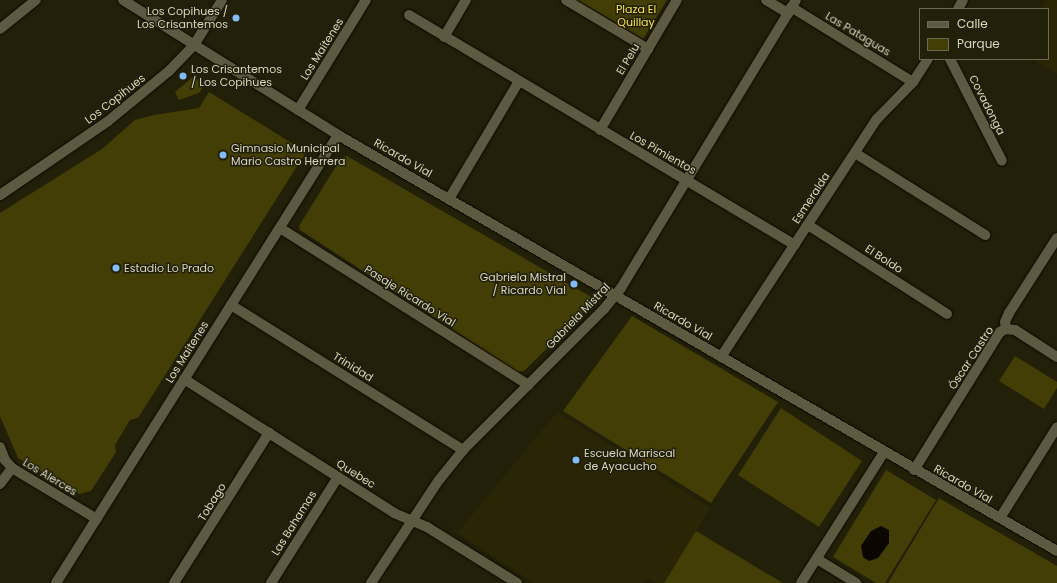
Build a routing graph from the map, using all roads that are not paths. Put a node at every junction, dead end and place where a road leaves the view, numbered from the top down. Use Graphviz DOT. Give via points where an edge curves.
graph roads {
  1 [pos="36,0"];
  2 [pos="123,0"];
  3 [pos="222,0"];
  4 [pos="366,0"];
  5 [pos="466,0"];
  6 [pos="566,0"];
  7 [pos="677,0"];
  8 [pos="766,0"];
  9 [pos="792,7"];
  10 [pos="409,15"];
  11 [pos="0,30"];
  12 [pos="444,36"];
  13 [pos="194,45"];
  14 [pos="648,49"];
  15 [pos="927,60"];
  16 [pos="951,60"];
  17 [pos="519,81"];
  18 [pos="913,82"];
  19 [pos="298,110"];
  20 [pos="600,130"];
  21 [pos="338,135"];
  22 [pos="855,153"];
  23 [pos="1002,161"];
  24 [pos="687,181"];
  25 [pos="0,195"];
  26 [pos="449,199"];
  27 [pos="808,225"];
  28 [pos="280,228"];
  29 [pos="985,235"];
  30 [pos="1057,238"];
  31 [pos="795,245"];
  32 [pos="615,296"];
  33 [pos="231,305"];
  34 [pos="947,314"];
  35 [pos="1006,328"];
  36 [pos="721,357"];
  37 [pos="1057,357"];
  38 [pos="184,379"];
  39 [pos="528,385"];
  40 [pos="1057,427"];
  41 [pos="269,433"];
  42 [pos="0,447"];
  43 [pos="463,450"];
  44 [pos="884,452"];
  45 [pos="12,468"];
  46 [pos="914,470"];
  47 [pos="338,477"];
  48 [pos="0,484"];
  49 [pos="1000,518"];
  50 [pos="96,519"];
  51 [pos="413,520"];
  52 [pos="1057,551"];
  53 [pos="816,559"];
  54 [pos="56,583"];
  55 [pos="174,583"];
  56 [pos="271,583"];
  57 [pos="371,583"];
  58 [pos="517,583"];
  59 [pos="801,583"];
  60 [pos="856,583"];
  1 -- 11 [label="street"];
  2 -- 13 [label="street, Ricardo Vial"];
  3 -- 13 [label="street, Los Copihues"];
  4 -- 19 [label="street, Los Maitenes"];
  5 -- 12 [label="street"];
  6 -- 14 [label="street"];
  7 -- 14 [label="street, El Pelu"];
  8 -- 9 [label="street, Las Pataguas"];
  9 -- 18 [label="street, Las Pataguas"];
  9 -- 24 [label="street, Gabriela Mistral"];
  10 -- 12 [label="street, Los Pimientos"];
  12 -- 17 [label="street, Los Pimientos"];
  13 -- 19 [label="street, Ricardo Vial"];
  13 -- 25 [label="street, Los Copihues" via="169,71 107,122"];
  14 -- 20 [label="street, El Pelu"];
  15 -- 18 [label="street, Esmeralda"];
  16 -- 23 [label="street, Covadonga"];
  17 -- 20 [label="street, Los Pimientos"];
  17 -- 26 [label="street"];
  18 -- 22 [label="street, Esmeralda" via="877,119"];
  19 -- 21 [label="street, Ricardo Vial"];
  20 -- 24 [label="street, Los Pimientos"];
  21 -- 26 [label="street, Ricardo Vial"];
  21 -- 28 [label="street, Los Maitenes"];
  22 -- 27 [label="street, Esmeralda"];
  22 -- 29 [label="street"];
  24 -- 31 [label="street, Los Pimientos"];
  24 -- 32 [label="street, Gabriela Mistral"];
  26 -- 32 [label="street, Ricardo Vial"];
  27 -- 31 [label="street, Esmeralda"];
  27 -- 34 [label="street, El Boldo"];
  28 -- 33 [label="street, Los Maitenes"];
  28 -- 39 [label="street, Pasaje Ricardo Vial"];
  30 -- 35 [label="street, Óscar Castro" via="1009,313 1005,322"];
  31 -- 36 [label="street, Esmeralda"];
  32 -- 36 [label="street, Ricardo Vial"];
  32 -- 39 [label="street, Gabriela Mistral"];
  33 -- 38 [label="street, Los Maitenes"];
  33 -- 43 [label="street, Trinidad"];
  35 -- 37 [label="street" via="1015,330"];
  35 -- 46 [label="street, Óscar Castro" via="1000,332"];
  36 -- 44 [label="street, Ricardo Vial"];
  38 -- 41 [label="street, Quebec"];
  38 -- 50 [label="street, Los Maitenes"];
  39 -- 43 [label="street, Gabriela Mistral"];
  40 -- 49 [label="street"];
  41 -- 47 [label="street, Quebec"];
  41 -- 55 [label="street, Tobago"];
  42 -- 45 [label="street, Los Alerces" via="5,460"];
  43 -- 51 [label="street, Gabriela Mistral"];
  44 -- 46 [label="street, Ricardo Vial"];
  44 -- 53 [label="street"];
  45 -- 48 [label="street"];
  45 -- 50 [label="street, Los Alerces"];
  46 -- 49 [label="street, Ricardo Vial"];
  47 -- 51 [label="street, Quebec" via="394,513"];
  47 -- 56 [label="street, Las Bahamas"];
  49 -- 52 [label="street, Ricardo Vial"];
  50 -- 54 [label="street, Los Maitenes"];
  51 -- 57 [label="street, Gabriela Mistral"];
  51 -- 58 [label="street, Quebec"];
  53 -- 59 [label="street"];
  53 -- 60 [label="street"];
}
